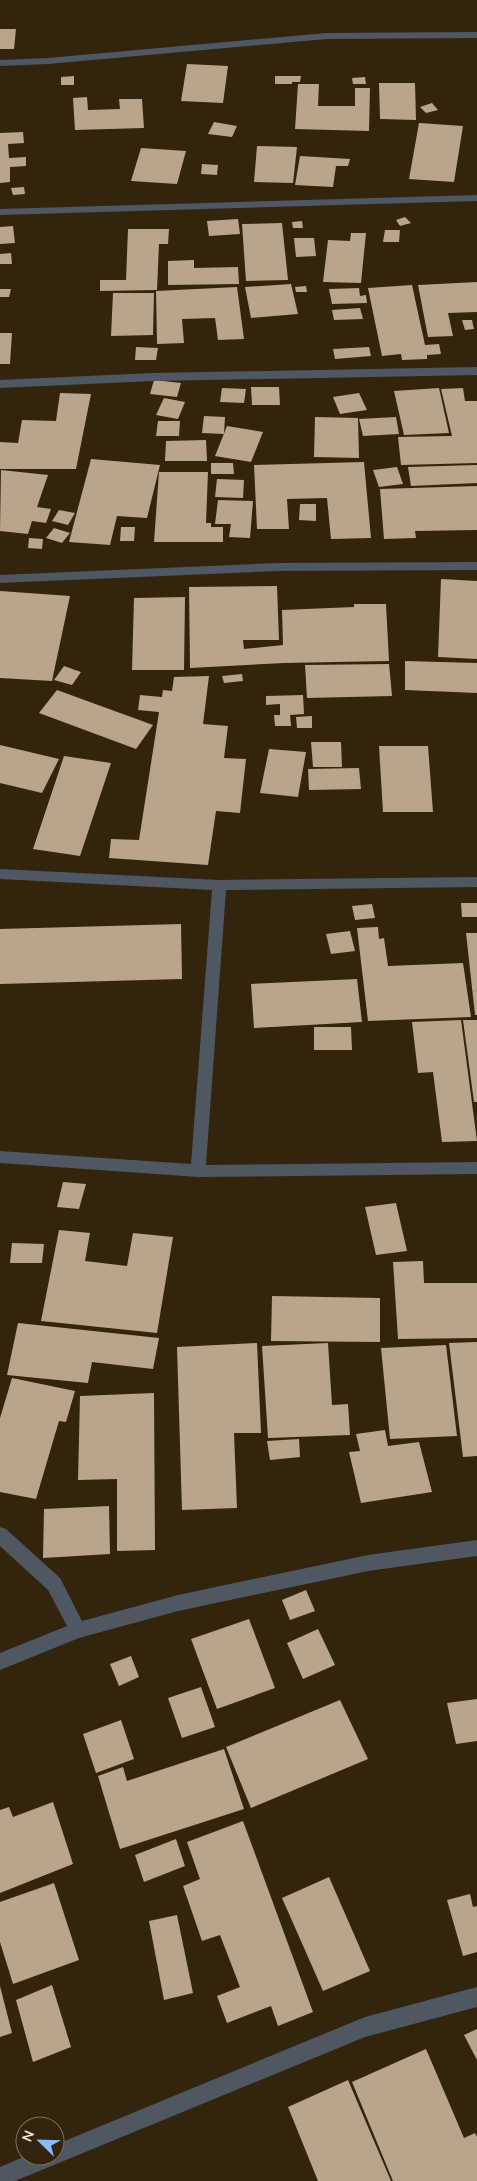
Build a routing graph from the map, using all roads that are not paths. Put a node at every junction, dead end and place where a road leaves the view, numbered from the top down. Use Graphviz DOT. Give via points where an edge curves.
graph roads {
  1 [pos="477,35"];
  2 [pos="0,63"];
  3 [pos="477,198"];
  4 [pos="0,212"];
  5 [pos="477,371"];
  6 [pos="0,384"];
  7 [pos="477,566"];
  8 [pos="0,579"];
  9 [pos="0,874"];
  10 [pos="477,882"];
  11 [pos="219,885"];
  12 [pos="0,1157"];
  13 [pos="477,1168"];
  14 [pos="198,1171"];
  15 [pos="0,1535"];
  16 [pos="477,1548"];
  17 [pos="78,1630"];
  18 [pos="0,1662"];
  19 [pos="477,1997"];
  20 [pos="65,2150"];
  21 [pos="27,2166"];
  22 [pos="0,2177"];
  1 -- 2 [label="street" via="328,36"];
  3 -- 4 [label="street"];
  5 -- 6 [label="street" via="153,377"];
  7 -- 8 [label="street" via="278,567"];
  9 -- 11 [label="street"];
  10 -- 11 [label="street"];
  11 -- 14 [label="street"];
  12 -- 14 [label="street"];
  13 -- 14 [label="street"];
  15 -- 17 [label="street" via="54,1584"];
  16 -- 17 [label="street" via="368,1563 178,1604"];
  17 -- 18 [label="street"];
  19 -- 20 [label="street" via="365,2027"];
  21 -- 22 [label="street"];
}
